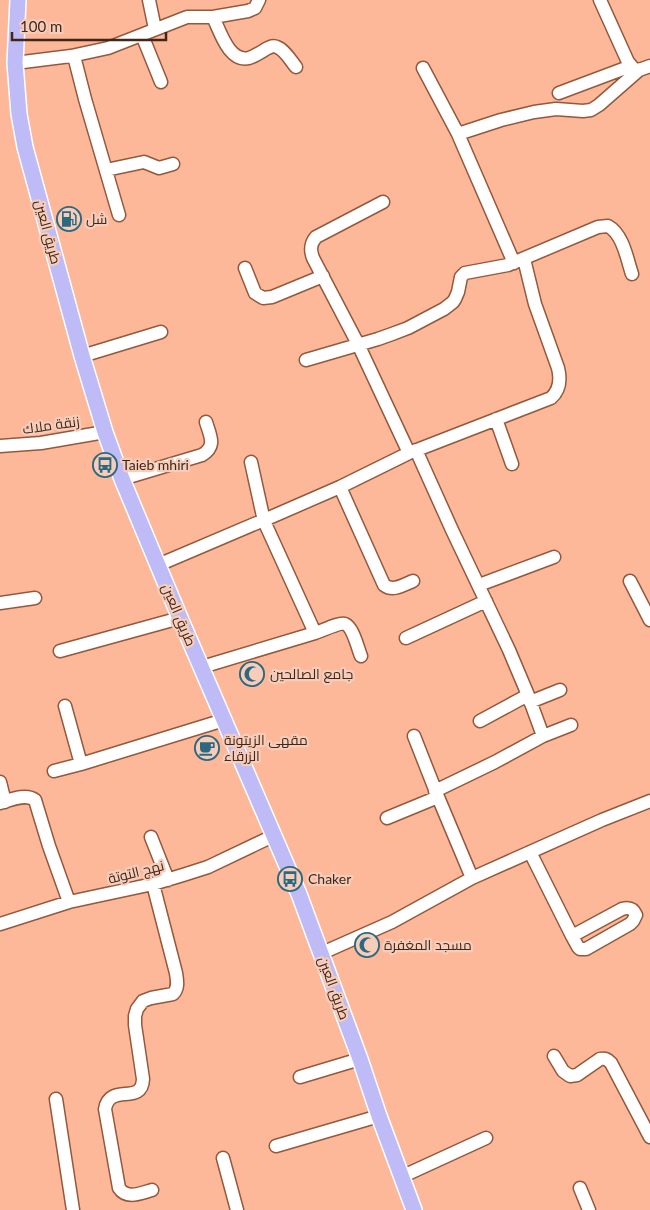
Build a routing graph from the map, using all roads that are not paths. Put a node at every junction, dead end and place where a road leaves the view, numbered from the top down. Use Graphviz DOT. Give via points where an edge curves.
graph roads {
  1 [pos="18,0"];
  2 [pos="149,0"];
  3 [pos="259,0"];
  4 [pos="600,0"];
  5 [pos="214,18"];
  6 [pos="155,29"];
  7 [pos="142,35"];
  8 [pos="74,56"];
  9 [pos="15,62"];
  10 [pos="296,67"];
  11 [pos="423,68"];
  12 [pos="640,68"];
  13 [pos="162,82"];
  14 [pos="560,93"];
  15 [pos="458,134"];
  16 [pos="173,164"];
  17 [pos="106,170"];
  18 [pos="383,202"];
  19 [pos="119,215"];
  20 [pos="519,261"];
  21 [pos="245,268"];
  22 [pos="632,274"];
  23 [pos="323,276"];
  24 [pos="161,332"];
  25 [pos="358,344"];
  26 [pos="82,356"];
  27 [pos="306,360"];
  28 [pos="496,419"];
  29 [pos="206,422"];
  30 [pos="105,432"];
  31 [pos="0,446"];
  32 [pos="413,452"];
  33 [pos="251,462"];
  34 [pos="512,464"];
  35 [pos="122,479"];
  36 [pos="340,487"];
  37 [pos="264,521"];
  38 [pos="554,556"];
  39 [pos="158,565"];
  40 [pos="413,581"];
  41 [pos="630,581"];
  42 [pos="478,585"];
  43 [pos="35,598"];
  44 [pos="486,601"];
  45 [pos="0,603"];
  46 [pos="180,618"];
  47 [pos="650,620"];
  48 [pos="315,633"];
  49 [pos="406,638"];
  50 [pos="60,652"];
  51 [pos="360,656"];
  52 [pos="202,668"];
  53 [pos="560,690"];
  54 [pos="529,698"];
  55 [pos="65,706"];
  56 [pos="224,720"];
  57 [pos="480,722"];
  58 [pos="571,725"];
  59 [pos="414,736"];
  60 [pos="543,736"];
  61 [pos="81,764"];
  62 [pos="54,770"];
  63 [pos="0,782"];
  64 [pos="437,794"];
  65 [pos="650,801"];
  66 [pos="2,803"];
  67 [pos="387,818"];
  68 [pos="275,835"];
  69 [pos="151,837"];
  70 [pos="530,852"];
  71 [pos="472,878"];
  72 [pos="168,880"];
  73 [pos="153,884"];
  74 [pos="69,902"];
  75 [pos="0,924"];
  76 [pos="572,936"];
  77 [pos="322,953"];
  78 [pos="554,1056"];
  79 [pos="360,1060"];
  80 [pos="300,1077"];
  81 [pos="56,1099"];
  82 [pos="378,1116"];
  83 [pos="650,1137"];
  84 [pos="486,1138"];
  85 [pos="276,1146"];
  86 [pos="222,1158"];
  87 [pos="401,1177"];
  88 [pos="580,1188"];
  89 [pos="152,1190"];
  90 [pos="74,1210"];
  91 [pos="237,1210"];
  92 [pos="414,1210"];
  93 [pos="589,1210"];
  1 -- 9 [label="main road, طريق العين"];
  2 -- 6 [label="street"];
  3 -- 5 [label="street" via="252,10"];
  4 -- 12 [label="street" via="626,57"];
  5 -- 6 [label="street" via="187,17"];
  5 -- 10 [label="street" via="227,47 235,56 249,58 274,46"];
  6 -- 7 [label="street"];
  7 -- 8 [label="street"];
  7 -- 13 [label="street"];
  8 -- 9 [label="street"];
  8 -- 17 [label="street"];
  9 -- 26 [label="main road, طريق العين" via="25,147"];
  11 -- 15 [label="street"];
  12 -- 14 [label="street"];
  12 -- 15 [label="street" via="591,110 534,112"];
  15 -- 20 [label="street"];
  16 -- 17 [label="street" via="160,168 144,162"];
  17 -- 19 [label="street"];
  18 -- 23 [label="street" via="313,241 311,250"];
  20 -- 22 [label="street" via="598,227 608,226 620,238"];
  20 -- 25 [label="street" via="465,273 455,299 444,309 408,328"];
  20 -- 28 [label="street" via="558,368 559,386 551,398"];
  21 -- 23 [label="street" via="255,293 263,298"];
  23 -- 25 [label="street"];
  24 -- 26 [label="street"];
  25 -- 27 [label="street"];
  25 -- 32 [label="street"];
  26 -- 30 [label="main road, طريق العين"];
  28 -- 32 [label="street"];
  28 -- 34 [label="street"];
  29 -- 35 [label="street" via="212,441 208,451"];
  30 -- 31 [label="street, زنقة ملاك"];
  30 -- 35 [label="main road, طريق العين"];
  32 -- 36 [label="street"];
  32 -- 42 [label="street"];
  33 -- 37 [label="street"];
  35 -- 39 [label="main road, طريق العين"];
  36 -- 37 [label="street"];
  36 -- 40 [label="street" via="384,585 393,589"];
  37 -- 39 [label="street"];
  37 -- 48 [label="street"];
  38 -- 42 [label="street"];
  39 -- 46 [label="main road, طريق العين"];
  41 -- 47 [label="street"];
  42 -- 44 [label="street"];
  43 -- 45 [label="street"];
  44 -- 49 [label="street"];
  44 -- 54 [label="street"];
  46 -- 50 [label="street"];
  46 -- 52 [label="main road, طريق العين"];
  48 -- 51 [label="street" via="342,624 348,626"];
  48 -- 52 [label="street"];
  52 -- 56 [label="main road, طريق العين"];
  53 -- 54 [label="street"];
  54 -- 57 [label="street"];
  54 -- 60 [label="street"];
  55 -- 61 [label="street"];
  56 -- 61 [label="street"];
  56 -- 68 [label="main road, طريق العين"];
  58 -- 60 [label="street"];
  59 -- 64 [label="street"];
  60 -- 64 [label="street"];
  61 -- 62 [label="street"];
  63 -- 66 [label="street"];
  64 -- 67 [label="street"];
  64 -- 71 [label="street"];
  65 -- 70 [label="street"];
  66 -- 74 [label="street" via="27,797 35,800"];
  68 -- 72 [label="street, نهج التوتة" via="208,866"];
  68 -- 77 [label="main road, طريق العين"];
  69 -- 72 [label="street"];
  70 -- 71 [label="street"];
  70 -- 76 [label="street"];
  71 -- 77 [label="street" via="392,922"];
  72 -- 73 [label="street, نهج التوتة"];
  73 -- 74 [label="street, نهج التوتة"];
  73 -- 89 [label="street" via="176,973 176,991 139,1005 135,1016 142,1087 135,1092 109,1098 104,1109 119,1188 132,1195"];
  74 -- 75 [label="street, نهج التوتة"];
  76 -- 76 [label="street" via="622,909 631,908 636,915 630,924 586,949 580,949"];
  77 -- 79 [label="main road, طريق العين"];
  78 -- 83 [label="street" via="570,1076 600,1060 608,1060"];
  79 -- 80 [label="street"];
  79 -- 82 [label="main road, طريق العين"];
  81 -- 90 [label="street"];
  82 -- 85 [label="street"];
  82 -- 87 [label="main road, طريق العين"];
  84 -- 87 [label="street"];
  86 -- 91 [label="street"];
  87 -- 92 [label="main road, طريق العين"];
  88 -- 93 [label="street"];
}
